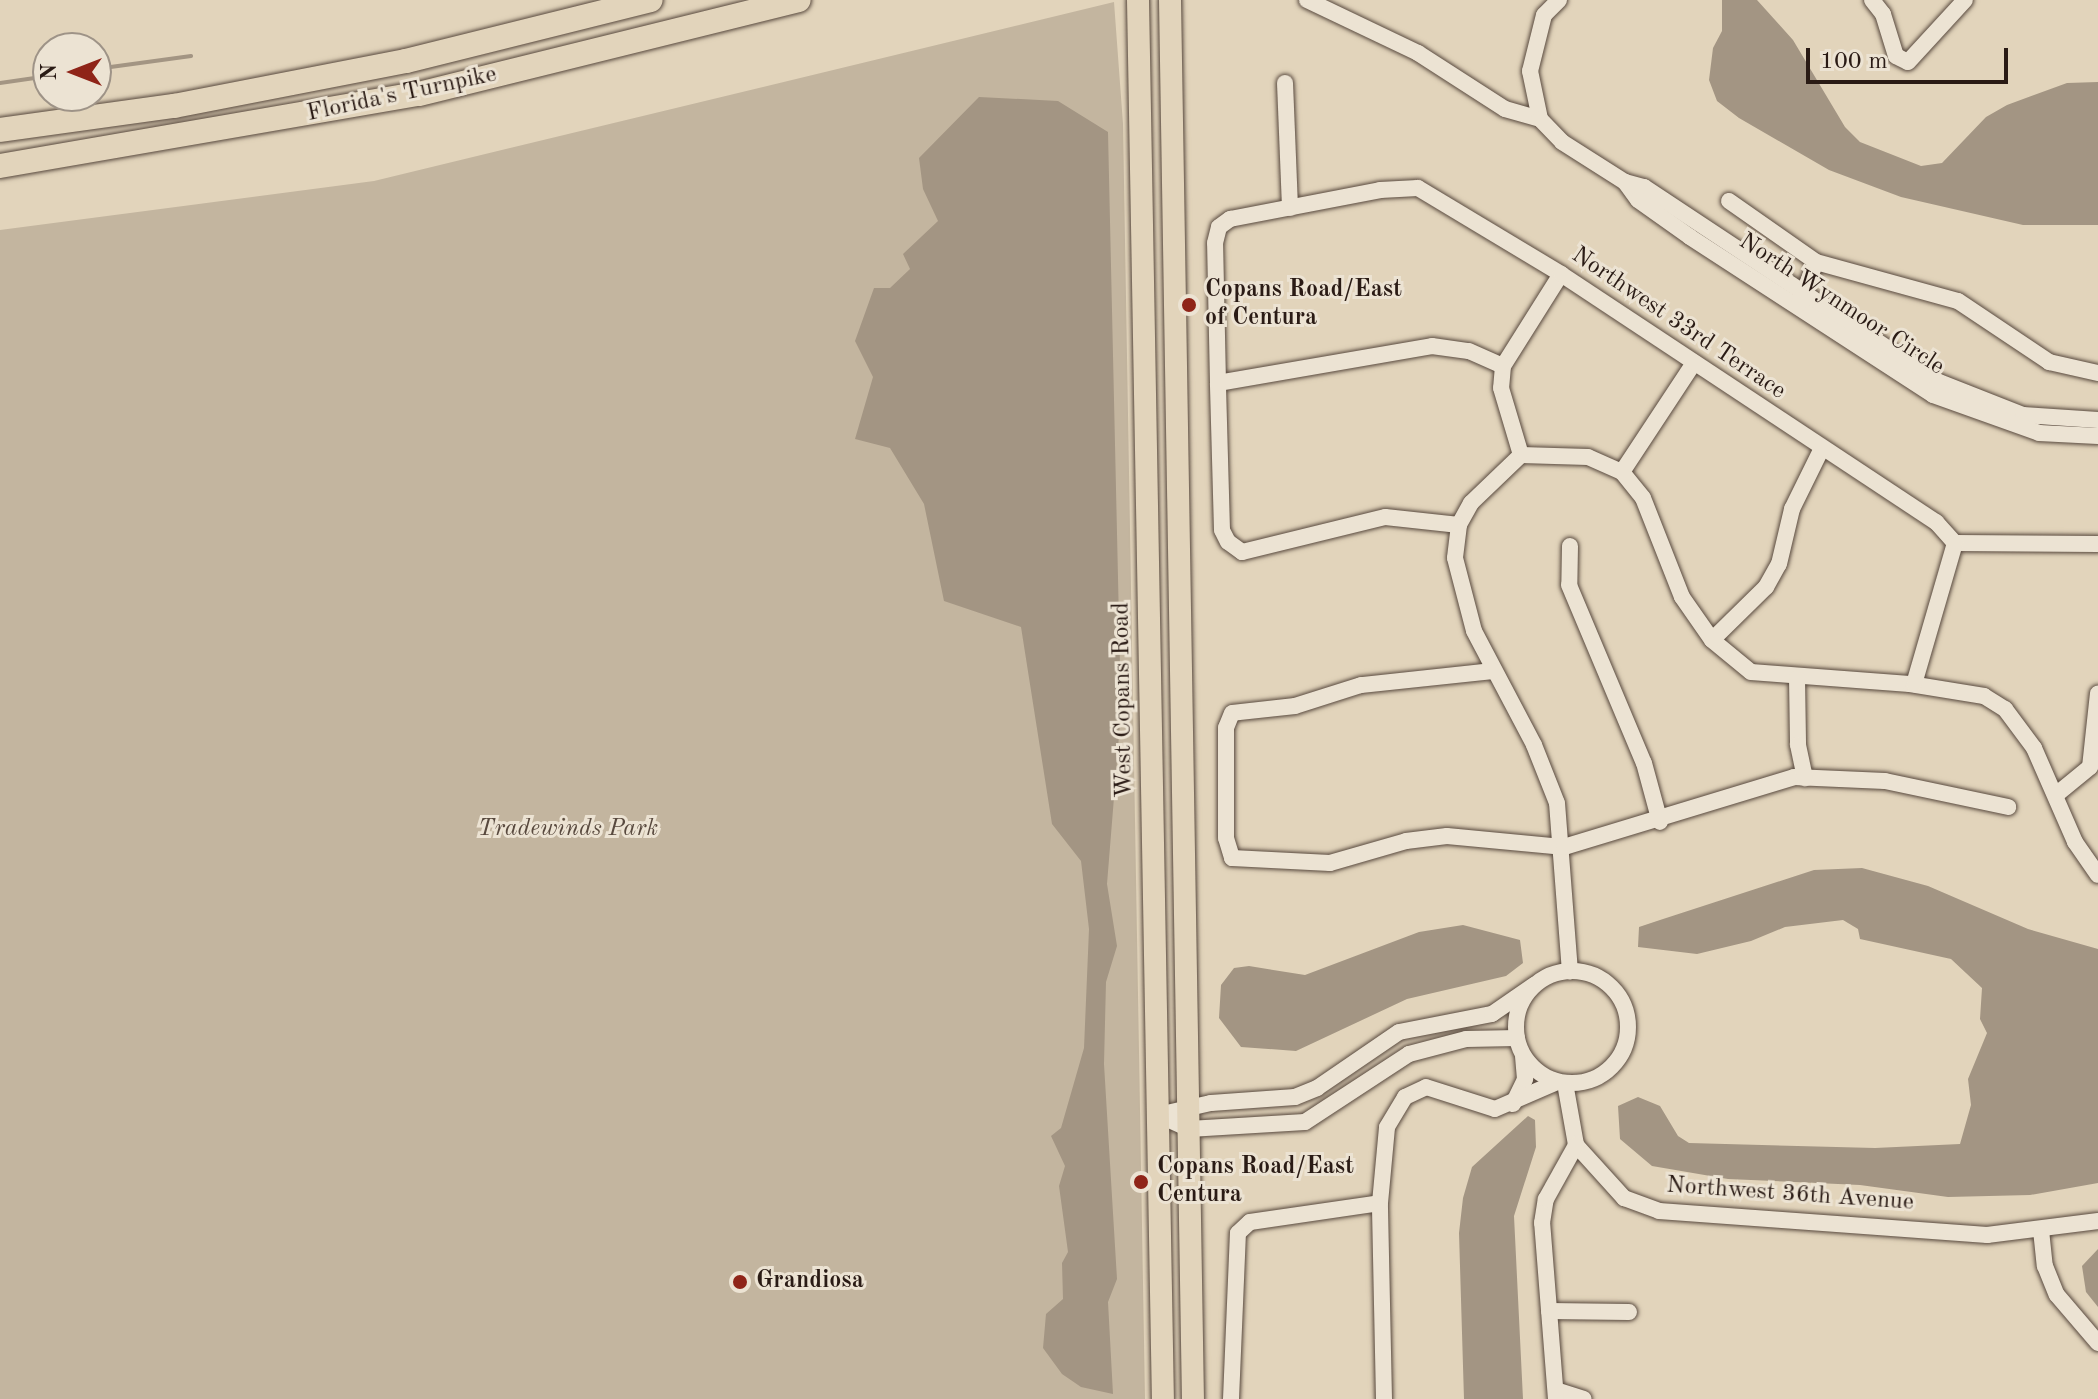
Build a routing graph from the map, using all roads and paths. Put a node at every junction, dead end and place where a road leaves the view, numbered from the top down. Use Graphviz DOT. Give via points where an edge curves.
graph roads {
  1 [pos="651,0"];
  2 [pos="799,0"];
  3 [pos="1138,0"];
  4 [pos="1170,0"];
  5 [pos="1307,0"];
  6 [pos="1559,0"];
  7 [pos="1872,0"];
  8 [pos="1965,0"];
  9 [pos="1285,83"];
  10 [pos="1540,119"];
  11 [pos="0,130"];
  12 [pos="0,166"];
  13 [pos="1729,201"];
  14 [pos="1290,208"];
  15 [pos="1816,262"];
  16 [pos="1561,274"];
  17 [pos="1800,300"];
  18 [pos="1144,346"];
  19 [pos="1176,347"];
  20 [pos="1694,363"];
  21 [pos="1503,366"];
  22 [pos="2098,373"];
  23 [pos="1218,383"];
  24 [pos="2098,420"];
  25 [pos="2098,436"];
  26 [pos="1822,448"];
  27 [pos="1521,455"];
  28 [pos="1622,472"];
  29 [pos="1459,525"];
  30 [pos="1955,543"];
  31 [pos="2098,544"];
  32 [pos="1570,546"];
  33 [pos="1712,640"];
  34 [pos="1493,671"];
  35 [pos="1797,678"];
  36 [pos="1914,684"];
  37 [pos="2098,693"];
  38 [pos="1805,778"];
  39 [pos="2057,794"];
  40 [pos="2008,807"];
  41 [pos="1660,822"];
  42 [pos="1564,847"];
  43 [pos="2098,875"];
  44 [pos="1570,971"];
  45 [pos="1534,985"];
  46 [pos="1430,1024"];
  47 [pos="1517,1038"];
  48 [pos="1434,1048"];
  49 [pos="1523,1055"];
  50 [pos="1561,1082"];
  51 [pos="1295,1097"];
  52 [pos="1513,1104"];
  53 [pos="1158,1115"];
  54 [pos="1189,1118"];
  55 [pos="1305,1122"];
  56 [pos="1576,1145"];
  57 [pos="1380,1203"];
  58 [pos="2098,1221"];
  59 [pos="2041,1230"];
  60 [pos="1549,1311"];
  61 [pos="1629,1312"];
  62 [pos="2098,1343"];
  63 [pos="1556,1394"];
  64 [pos="1163,1399"];
  65 [pos="1193,1399"];
  66 [pos="1231,1399"];
  67 [pos="1384,1399"];
  68 [pos="1584,1399"];
  1 -- 11 [label="highway, Florida's Turnpike" via="406,61 174,106"];
  2 -- 12 [label="highway, Florida's Turnpike" via="419,94"];
  3 -- 18 [label="main road, West Copans Road"];
  4 -- 19 [label="main road"];
  5 -- 10 [label="street" via="1418,53 1505,109"];
  6 -- 10 [label="street" via="1544,15 1530,71"];
  7 -- 8 [label="street" via="1883,14 1896,56 1908,62"];
  9 -- 14 [label="street"];
  10 -- 17 [label="street, North Wynmoor Circle" via="1562,142 1625,182 1638,200"];
  13 -- 15 [label="street"];
  14 -- 16 [label="street, Northwest 33rd Terrace" via="1418,188"];
  14 -- 23 [label="street, Northwest 33rd Terrace" via="1230,219 1219,227"];
  15 -- 17 [label="street"];
  15 -- 22 [label="street" via="1958,301 2049,362"];
  16 -- 20 [label="street, Northwest 33rd Terrace"];
  16 -- 21 [label="street"];
  17 -- 24 [label="street, North Wynmoor Circle" via="1975,399 2023,415"];
  17 -- 25 [label="street, North Wynmoor Circle" via="1886,367 1973,412 2039,433"];
  18 -- 19 [label="main road"];
  18 -- 53 [label="main road, West Copans Road"];
  19 -- 54 [label="main road"];
  20 -- 26 [label="street, Northwest 33rd Terrace"];
  20 -- 28 [label="street"];
  21 -- 23 [label="street" via="1469,351 1432,346"];
  21 -- 27 [label="street" via="1501,388"];
  23 -- 29 [label="street" via="1222,530 1242,552 1385,517"];
  26 -- 30 [label="street, Northwest 33rd Terrace" via="1936,522"];
  26 -- 33 [label="street" via="1792,509 1779,564 1766,587"];
  27 -- 28 [label="street" via="1588,457"];
  27 -- 29 [label="street" via="1471,503"];
  28 -- 33 [label="street" via="1643,498 1682,597"];
  29 -- 34 [label="street" via="1455,558 1461,592"];
  30 -- 31 [label="street"];
  30 -- 36 [label="street"];
  32 -- 41 [label="street" via="1569,585 1644,763"];
  33 -- 35 [label="street" via="1751,672"];
  34 -- 42 [label="street" via="1534,745 1557,803"];
  34 -- 42 [label="street" via="1361,685 1295,706 1232,713 1226,728 1226,838 1232,858 1330,863 1406,841 1447,836"];
  35 -- 36 [label="street"];
  35 -- 38 [label="street" via="1798,745"];
  36 -- 39 [label="street" via="1984,696 2005,709 2034,748"];
  37 -- 39 [label="street" via="2090,767"];
  38 -- 40 [label="street" via="1885,781"];
  38 -- 41 [label="street" via="1753,786"];
  39 -- 43 [label="street" via="2075,842"];
  41 -- 42 [label="street"];
  42 -- 44 [label="street"];
  44 -- 45 [label="street"];
  44 -- 50 [label="street" via="1594,976 1613,990 1622,1003 1627,1030 1620,1056 1610,1068 1589,1080"];
  45 -- 46 [label="street" via="1492,1014"];
  45 -- 47 [label="street" via="1522,1001"];
  46 -- 48 [label="street"];
  46 -- 51 [label="street" via="1399,1032 1317,1088"];
  47 -- 48 [label="street" via="1466,1039"];
  47 -- 49 [label="street"];
  48 -- 55 [label="street" via="1409,1054"];
  49 -- 50 [label="street"];
  49 -- 52 [label="street" via="1525,1079"];
  50 -- 52 [label="street"];
  50 -- 56 [label="street"];
  51 -- 54 [label="street"];
  51 -- 55 [label="street"];
  52 -- 57 [label="street" via="1495,1109 1475,1106 1426,1087 1405,1097 1387,1127"];
  53 -- 54 [label="street"];
  53 -- 64 [label="main road, West Copans Road"];
  54 -- 55 [label="street"];
  54 -- 65 [label="main road"];
  56 -- 59 [label="street, Northwest 36th Avenue" via="1624,1198 1659,1211 1987,1235"];
  56 -- 60 [label="street" via="1546,1199 1542,1223"];
  57 -- 66 [label="street" via="1250,1222 1238,1233"];
  57 -- 67 [label="street"];
  58 -- 59 [label="street, Northwest 36th Avenue"];
  59 -- 62 [label="street" via="2045,1266 2057,1295"];
  60 -- 61 [label="street"];
  60 -- 63 [label="street"];
  63 -- 68 [label="street"];
}
